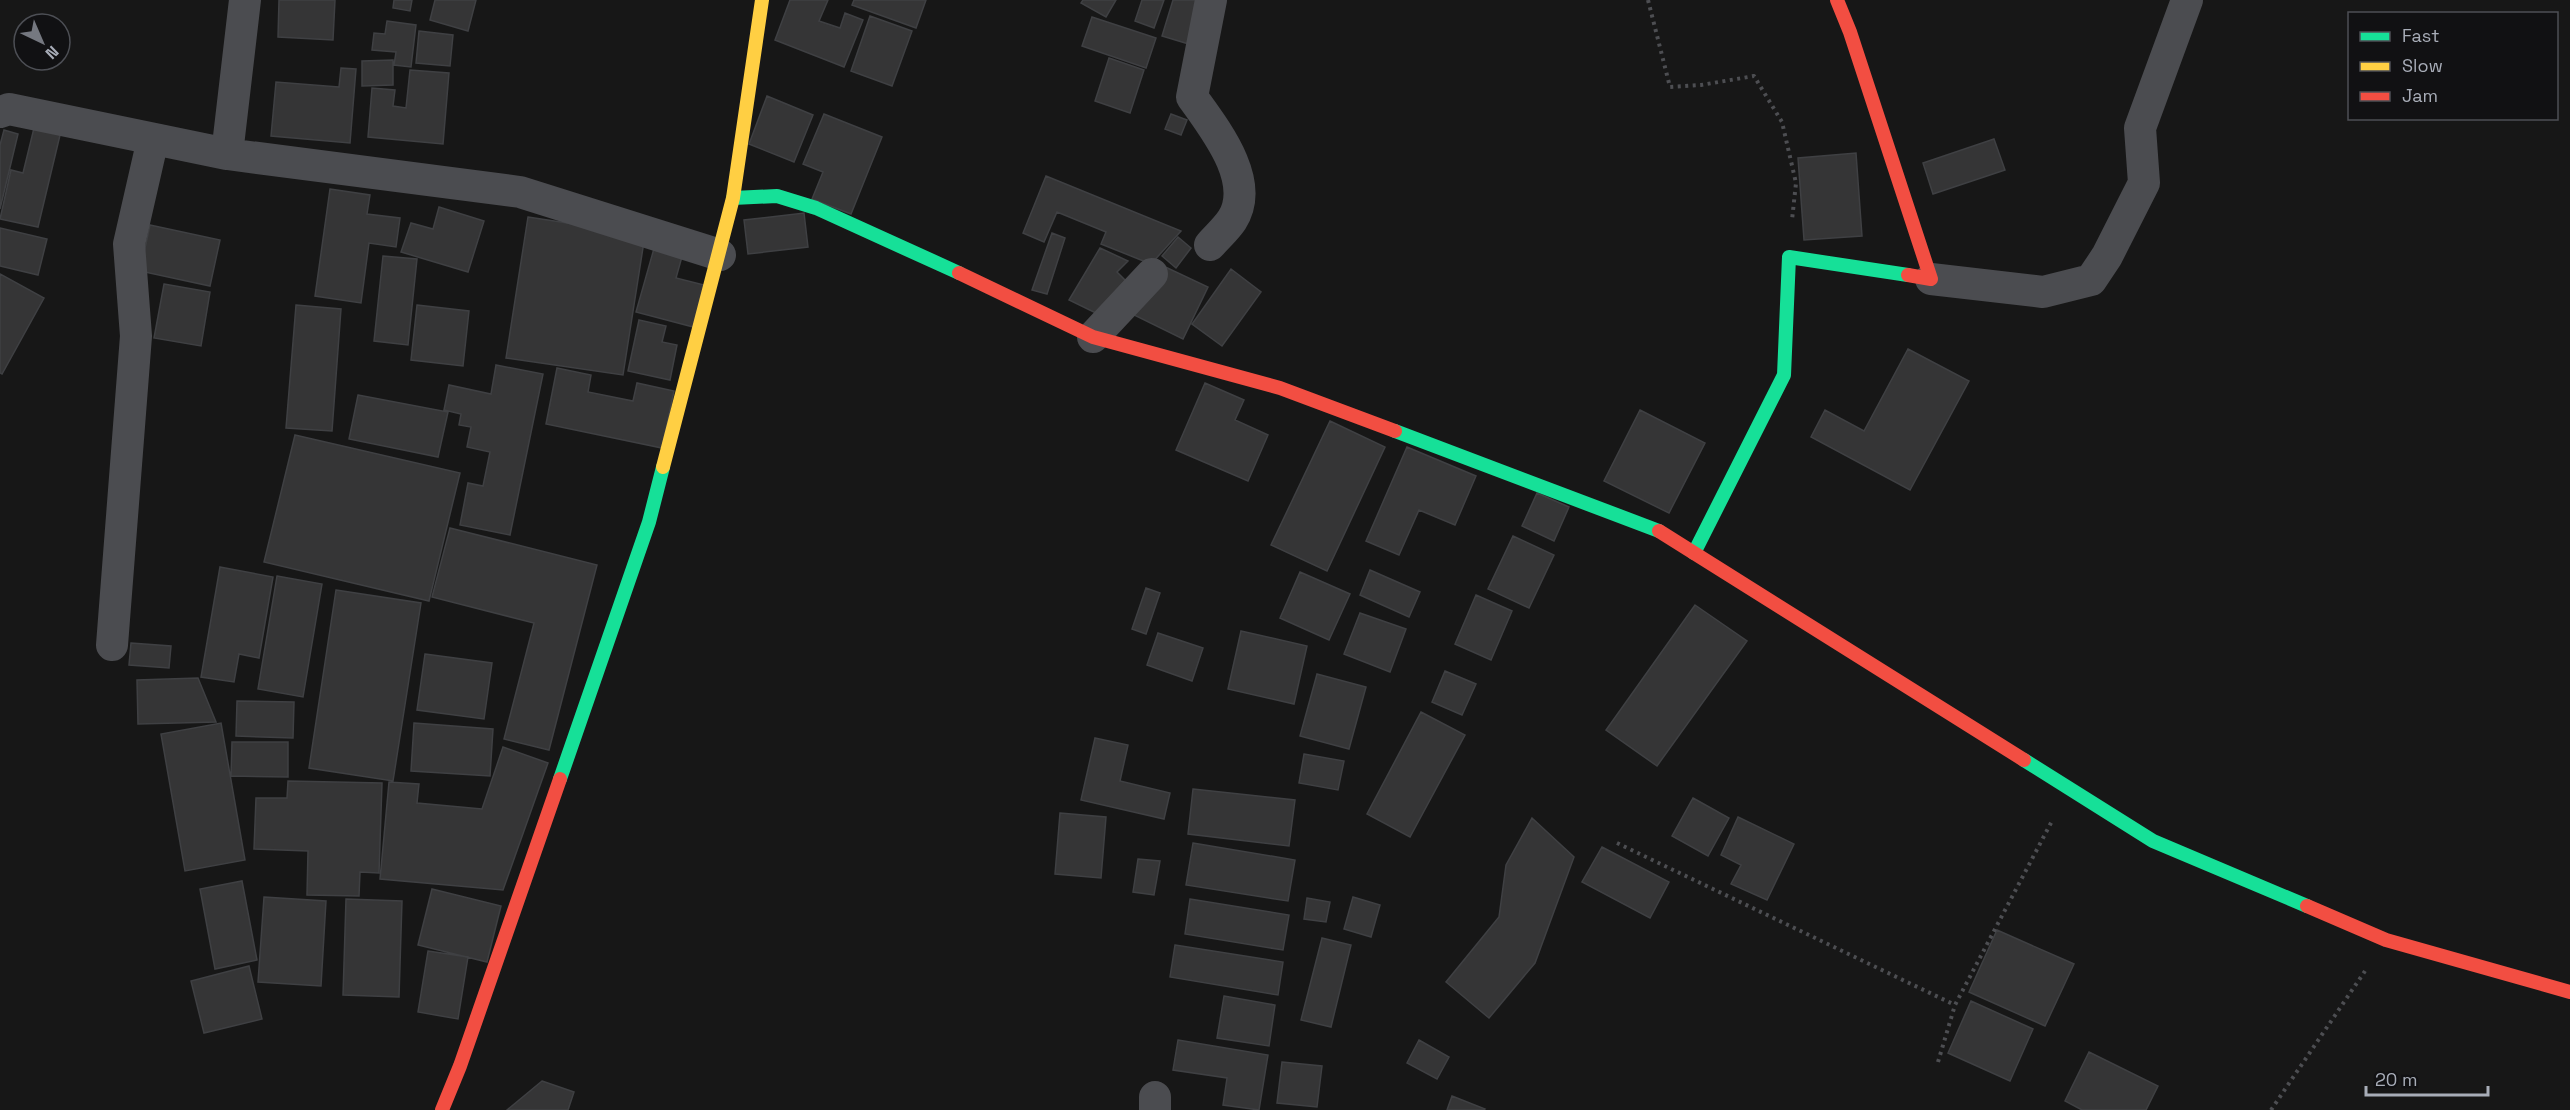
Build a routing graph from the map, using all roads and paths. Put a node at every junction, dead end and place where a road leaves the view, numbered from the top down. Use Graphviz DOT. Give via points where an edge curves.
graph roads {
  1 [pos="245,0"];
  2 [pos="762,0"];
  3 [pos="1211,0"];
  4 [pos="1648,0"];
  5 [pos="1837,0"];
  6 [pos="2187,0"];
  7 [pos="0,112"];
  8 [pos="153,139"];
  9 [pos="227,154"];
  10 [pos="733,198"];
  11 [pos="1210,245"];
  12 [pos="720,255"];
  13 [pos="1789,257"];
  14 [pos="1152,274"];
  15 [pos="1931,279"];
  16 [pos="1093,337"];
  17 [pos="1694,553"];
  18 [pos="112,645"];
  19 [pos="2070,789"];
  20 [pos="1617,843"];
  21 [pos="2386,940"];
  22 [pos="2570,992"];
  23 [pos="1954,1005"];
  24 [pos="1938,1062"];
  25 [pos="442,1110"];
  26 [pos="2271,1110"];
  1 -- 9 [label="street"];
  2 -- 10 [label="street"];
  3 -- 11 [label="street" via="1192,97 1223,140 1241,190 1233,218"];
  4 -- 13 [label="path" via="1670,87 1754,76 1782,122 1796,183"];
  5 -- 15 [label="street"];
  6 -- 15 [label="street" via="2140,128 2144,183 2091,280 2043,292"];
  7 -- 8 [label="street" via="9,109"];
  8 -- 9 [label="street"];
  8 -- 18 [label="street" via="129,244 136,336"];
  9 -- 12 [label="street" via="520,192"];
  10 -- 12 [label="street"];
  10 -- 16 [label="street" via="777,196 816,208"];
  12 -- 25 [label="street" via="649,522"];
  13 -- 15 [label="street"];
  13 -- 17 [label="street" via="1784,375"];
  14 -- 16 [label="street"];
  16 -- 17 [label="street" via="1280,388 1655,528"];
  17 -- 19 [label="street"];
  19 -- 21 [label="street" via="2153,841"];
  19 -- 23 [label="path"];
  20 -- 23 [label="path"];
  21 -- 22 [label="street"];
  21 -- 26 [label="path"];
  23 -- 24 [label="path"];
}
